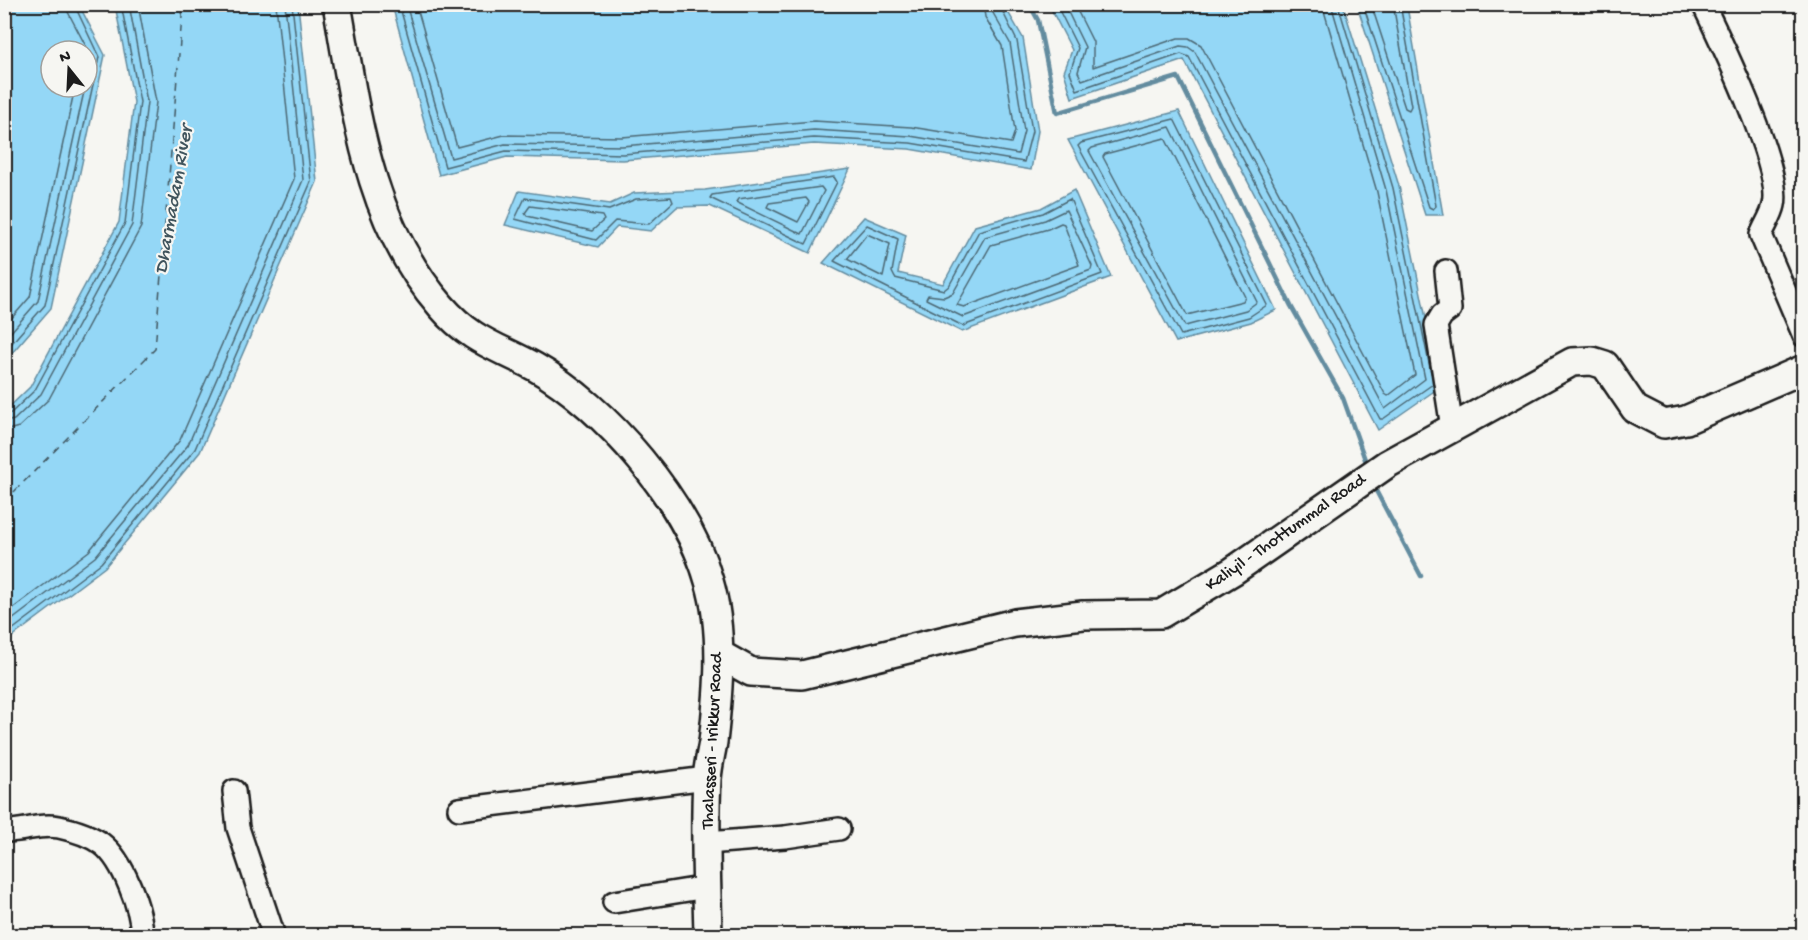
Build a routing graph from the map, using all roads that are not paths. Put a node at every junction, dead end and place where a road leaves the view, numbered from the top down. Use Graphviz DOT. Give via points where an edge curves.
graph roads {
  1 [pos="337,4"];
  2 [pos="1703,4"];
  3 [pos="1446,271"];
  4 [pos="1803,336"];
  5 [pos="1803,369"];
  6 [pos="1452,428"];
  7 [pos="719,654"];
  8 [pos="707,778"];
  9 [pos="234,792"];
  10 [pos="459,809"];
  11 [pos="838,829"];
  12 [pos="4,831"];
  13 [pos="707,843"];
  14 [pos="707,886"];
  15 [pos="614,902"];
  16 [pos="142,936"];
  17 [pos="274,936"];
  18 [pos="708,936"];
  1 -- 7 [label="main road, Thalasseri - Irikkur Road" via="365,156 380,206 395,237 440,305 468,333 536,368 564,388 612,428 658,479 709,578"];
  2 -- 4 [label="street" via="1739,79 1773,176 1775,204 1761,235"];
  3 -- 6 [label="street" via="1450,309 1436,325"];
  5 -- 6 [label="main road, Kaliyil - Thottummal Road" via="1686,420 1664,424 1635,409 1605,365 1572,362"];
  6 -- 7 [label="main road, Kaliyil - Thottummal Road" via="1358,482 1233,571 1161,614 1083,615 1015,623 801,675 751,672"];
  7 -- 8 [label="main road, Thalasseri - Irikkur Road"];
  8 -- 10 [label="street"];
  8 -- 13 [label="main road, Thalasseri - Irikkur Road"];
  9 -- 17 [label="street" via="238,828"];
  11 -- 13 [label="street"];
  12 -- 16 [label="street" via="58,827 103,845 135,897"];
  13 -- 14 [label="main road, Thalasseri - Irikkur Road"];
  14 -- 15 [label="street"];
  14 -- 18 [label="main road, Thalasseri - Irikkur Road"];
}
